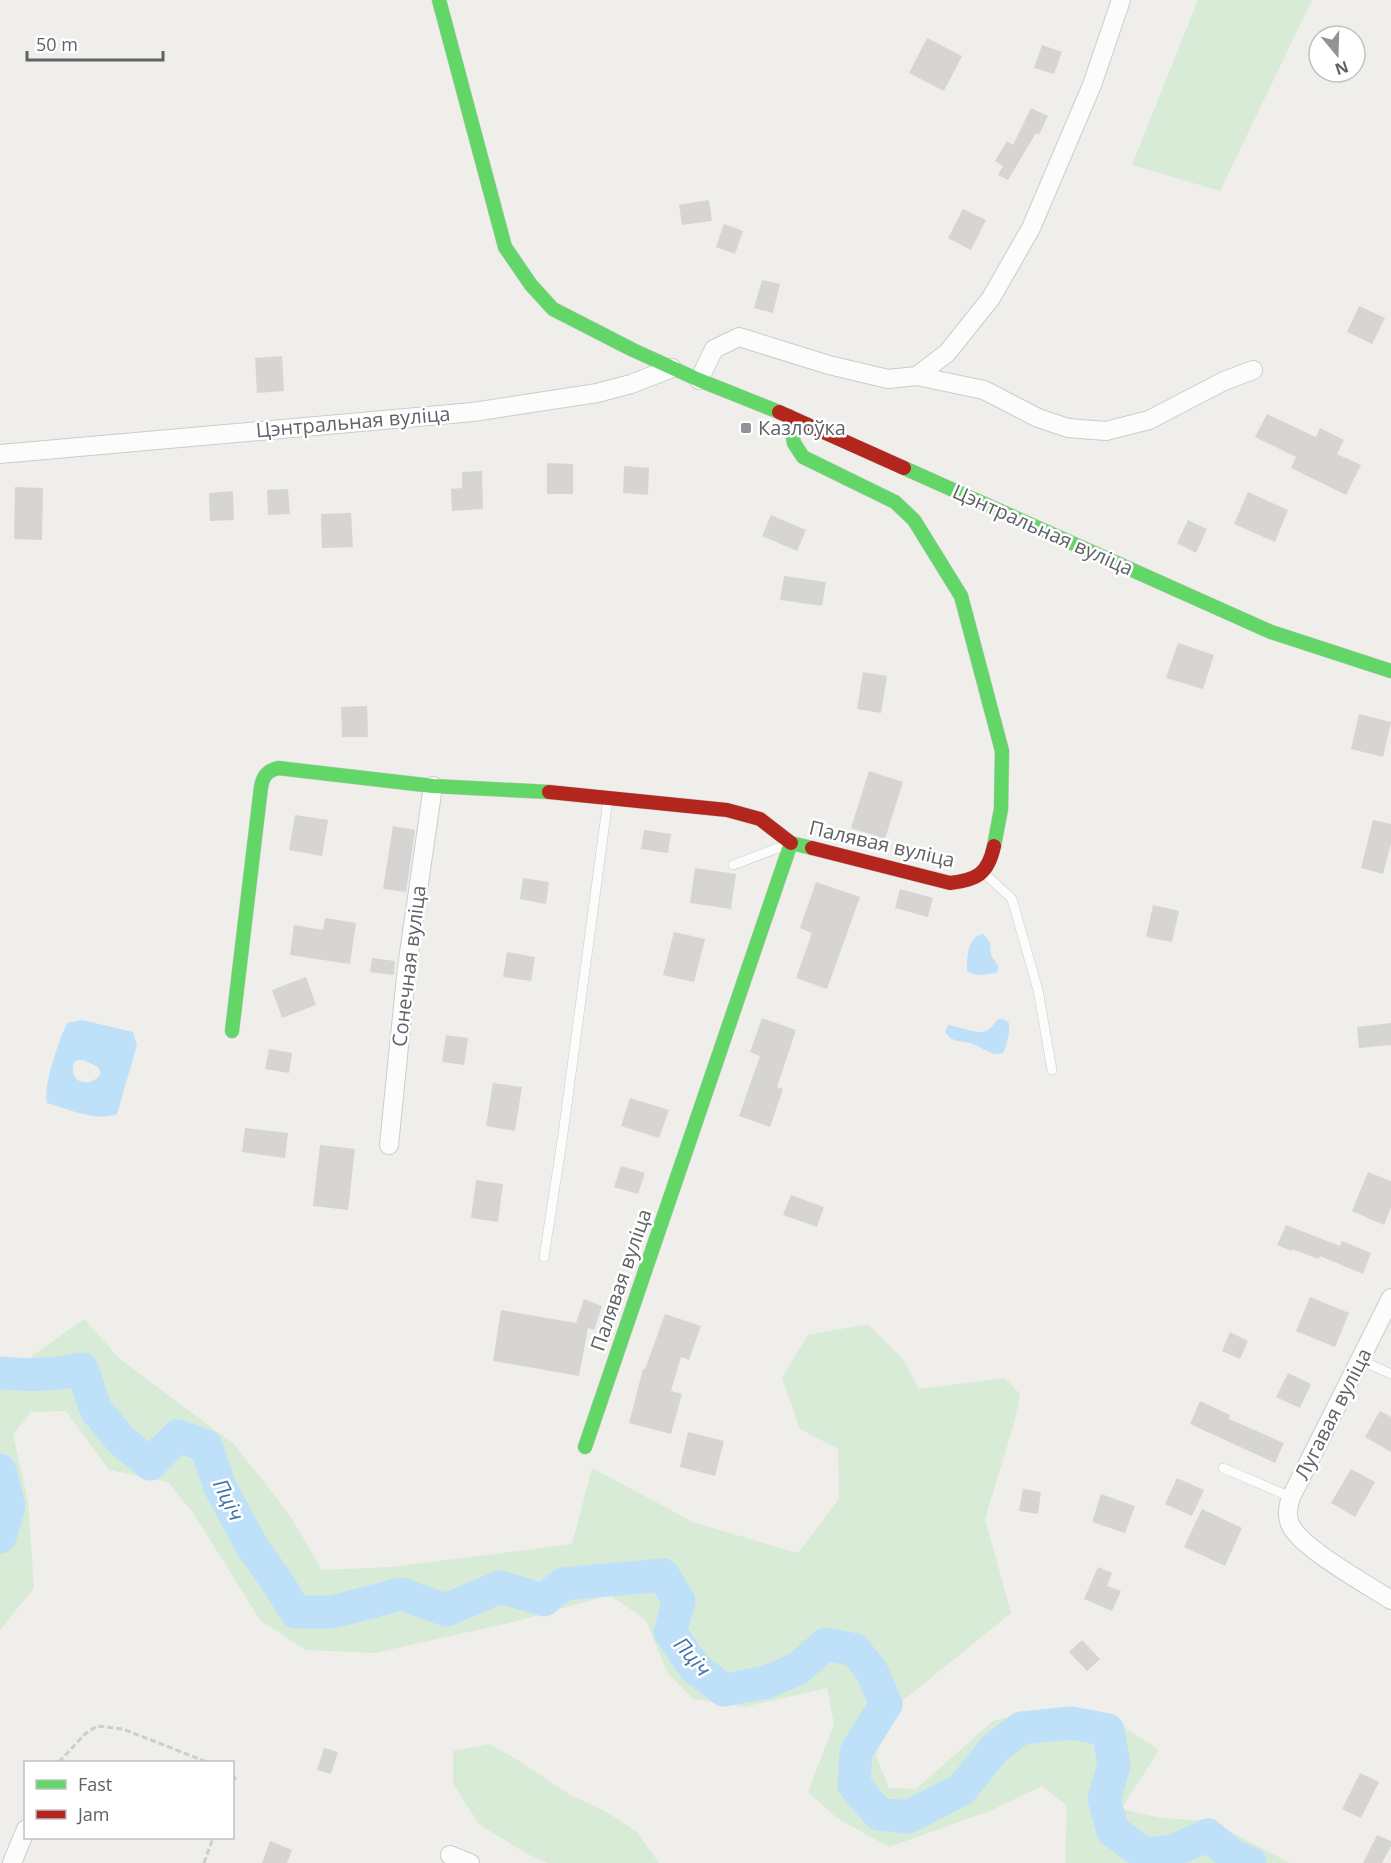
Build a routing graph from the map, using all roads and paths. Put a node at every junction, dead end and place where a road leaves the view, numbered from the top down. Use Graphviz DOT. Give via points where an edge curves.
graph roads {
  1 [pos="439,0"];
  2 [pos="1121,0"];
  3 [pos="672,368"];
  4 [pos="1252,370"];
  5 [pos="917,376"];
  6 [pos="699,380"];
  7 [pos="789,416"];
  8 [pos="0,454"];
  9 [pos="1391,671"];
  10 [pos="433,786"];
  11 [pos="609,797"];
  12 [pos="790,843"];
  13 [pos="733,865"];
  14 [pos="983,872"];
  15 [pos="232,1031"];
  16 [pos="1052,1070"];
  17 [pos="389,1145"];
  18 [pos="544,1257"];
  19 [pos="1391,1298"];
  20 [pos="1360,1360"];
  21 [pos="1391,1374"];
  22 [pos="585,1447"];
  23 [pos="1223,1468"];
  24 [pos="1291,1497"];
  25 [pos="1391,1600"];
  26 [pos="60,1761"];
  27 [pos="204,1761"];
  28 [pos="24,1834"];
  29 [pos="213,1839"];
  30 [pos="450,1855"];
  31 [pos="12,1863"];
  32 [pos="204,1863"];
  33 [pos="470,1863"];
  1 -- 3 [label="street" via="505,247 553,309"];
  2 -- 5 [label="street" via="1092,85 1031,228 992,298 948,353"];
  3 -- 6 [label="street, Цэнтральная вуліца"];
  3 -- 8 [label="street, Цэнтральная вуліца" via="597,393 473,412"];
  4 -- 5 [label="street" via="1149,420 1106,431 1068,428 1038,418 984,390"];
  5 -- 6 [label="street" via="888,379 739,338 714,349"];
  6 -- 7 [label="street, Цэнтральная вуліца"];
  7 -- 9 [label="street, Цэнтральная вуліца" via="1271,632"];
  7 -- 14 [label="street" via="794,443 803,457 895,502 914,520 961,596 1002,751 1001,809 992,855"];
  10 -- 11 [label="street"];
  10 -- 15 [label="street" via="278,768 267,770 262,776"];
  10 -- 17 [label="street, Сонечная вуліца" via="407,967"];
  11 -- 12 [label="street" via="727,810 760,819"];
  11 -- 18 [label="lane"];
  12 -- 13 [label="lane"];
  12 -- 14 [label="street, Палявая вуліца" via="950,883 969,881"];
  12 -- 22 [label="street, Палявая вуліца"];
  14 -- 16 [label="lane" via="1012,899 1038,990"];
  19 -- 20 [label="street, Лугавая вуліца"];
  20 -- 21 [label="lane"];
  20 -- 24 [label="street, Лугавая вуліца"];
  23 -- 24 [label="lane"];
  24 -- 25 [label="street" via="1287,1510 1297,1536"];
  26 -- 27 [label="path" via="97,1726 123,1729"];
  28 -- 31 [label="street"];
  29 -- 32 [label="path"];
  30 -- 33 [label="street"];
}
